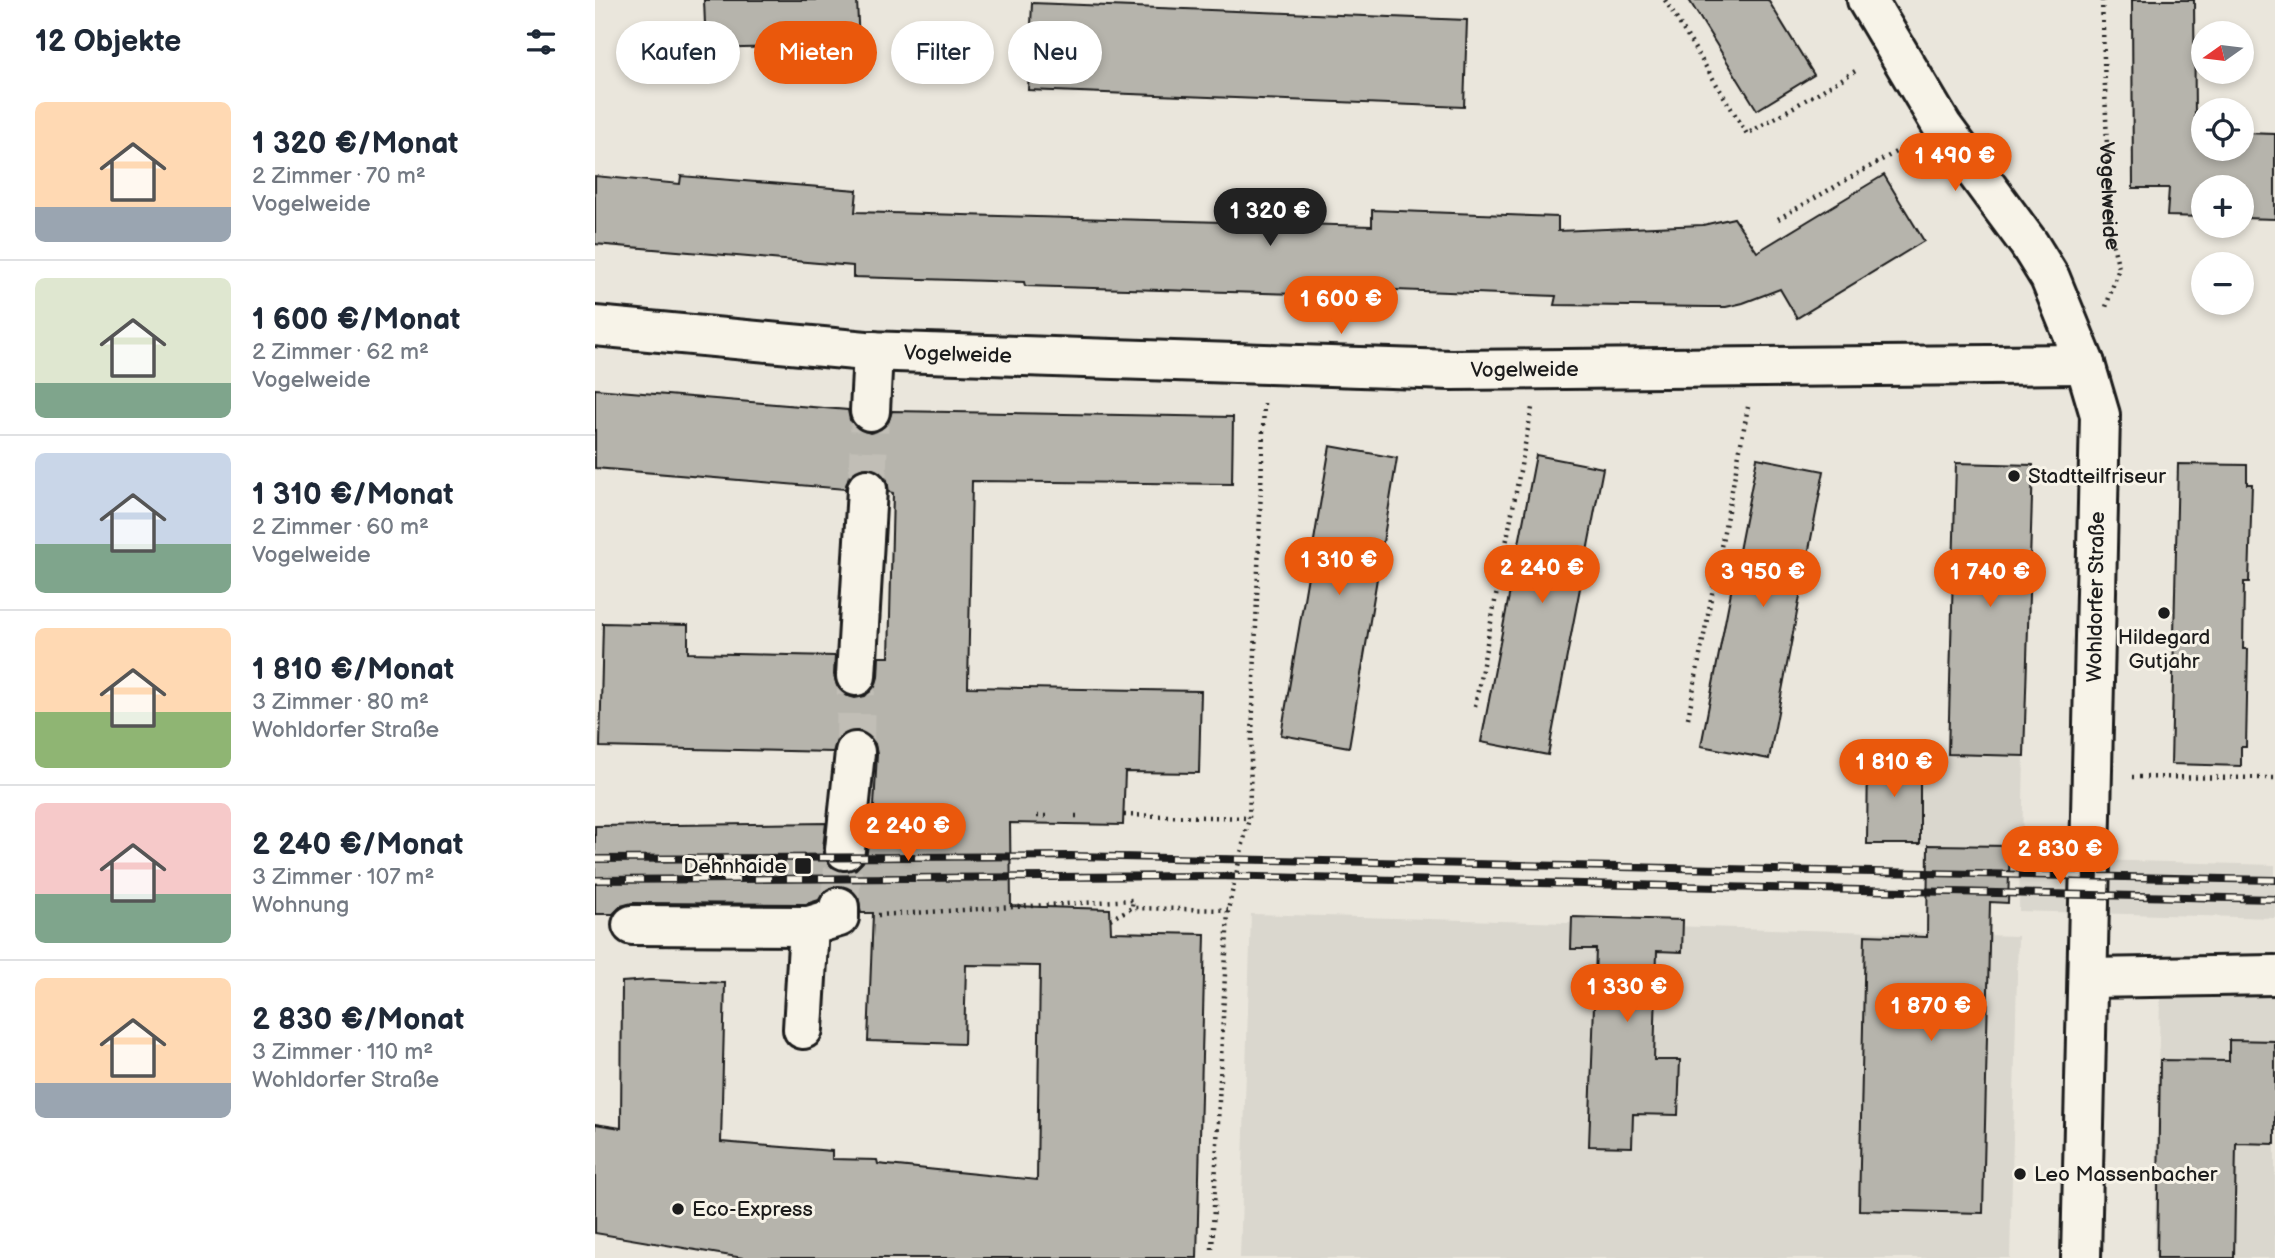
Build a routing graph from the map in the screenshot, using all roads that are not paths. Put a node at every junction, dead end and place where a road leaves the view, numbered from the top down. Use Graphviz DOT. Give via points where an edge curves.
graph roads {
  1 [pos="1867,0"];
  2 [pos="595,326"];
  3 [pos="873,351"];
  4 [pos="2085,363"];
  5 [pos="870,411"];
  6 [pos="867,489"];
  7 [pos="856,676"];
  8 [pos="855,752"];
  9 [pos="845,850"];
  10 [pos="632,925"];
  11 [pos="2275,975"];
  12 [pos="2088,978"];
  13 [pos="803,1029"];
  14 [pos="2081,1258"];
  1 -- 4 [label="street, Wohldorfer Straße" via="1942,126 2050,278"];
  2 -- 3 [label="street, Vogelweide"];
  3 -- 4 [label="street, Vogelweide" via="1451,370"];
  3 -- 5 [label="street"];
  4 -- 12 [label="street, Wohldorfer Straße" via="2100,415"];
  6 -- 7 [label="street"];
  8 -- 9 [label="street"];
  10 -- 13 [label="street" via="829,917"];
  11 -- 12 [label="street"];
  12 -- 14 [label="street, Wohldorfer Straße"];
}
